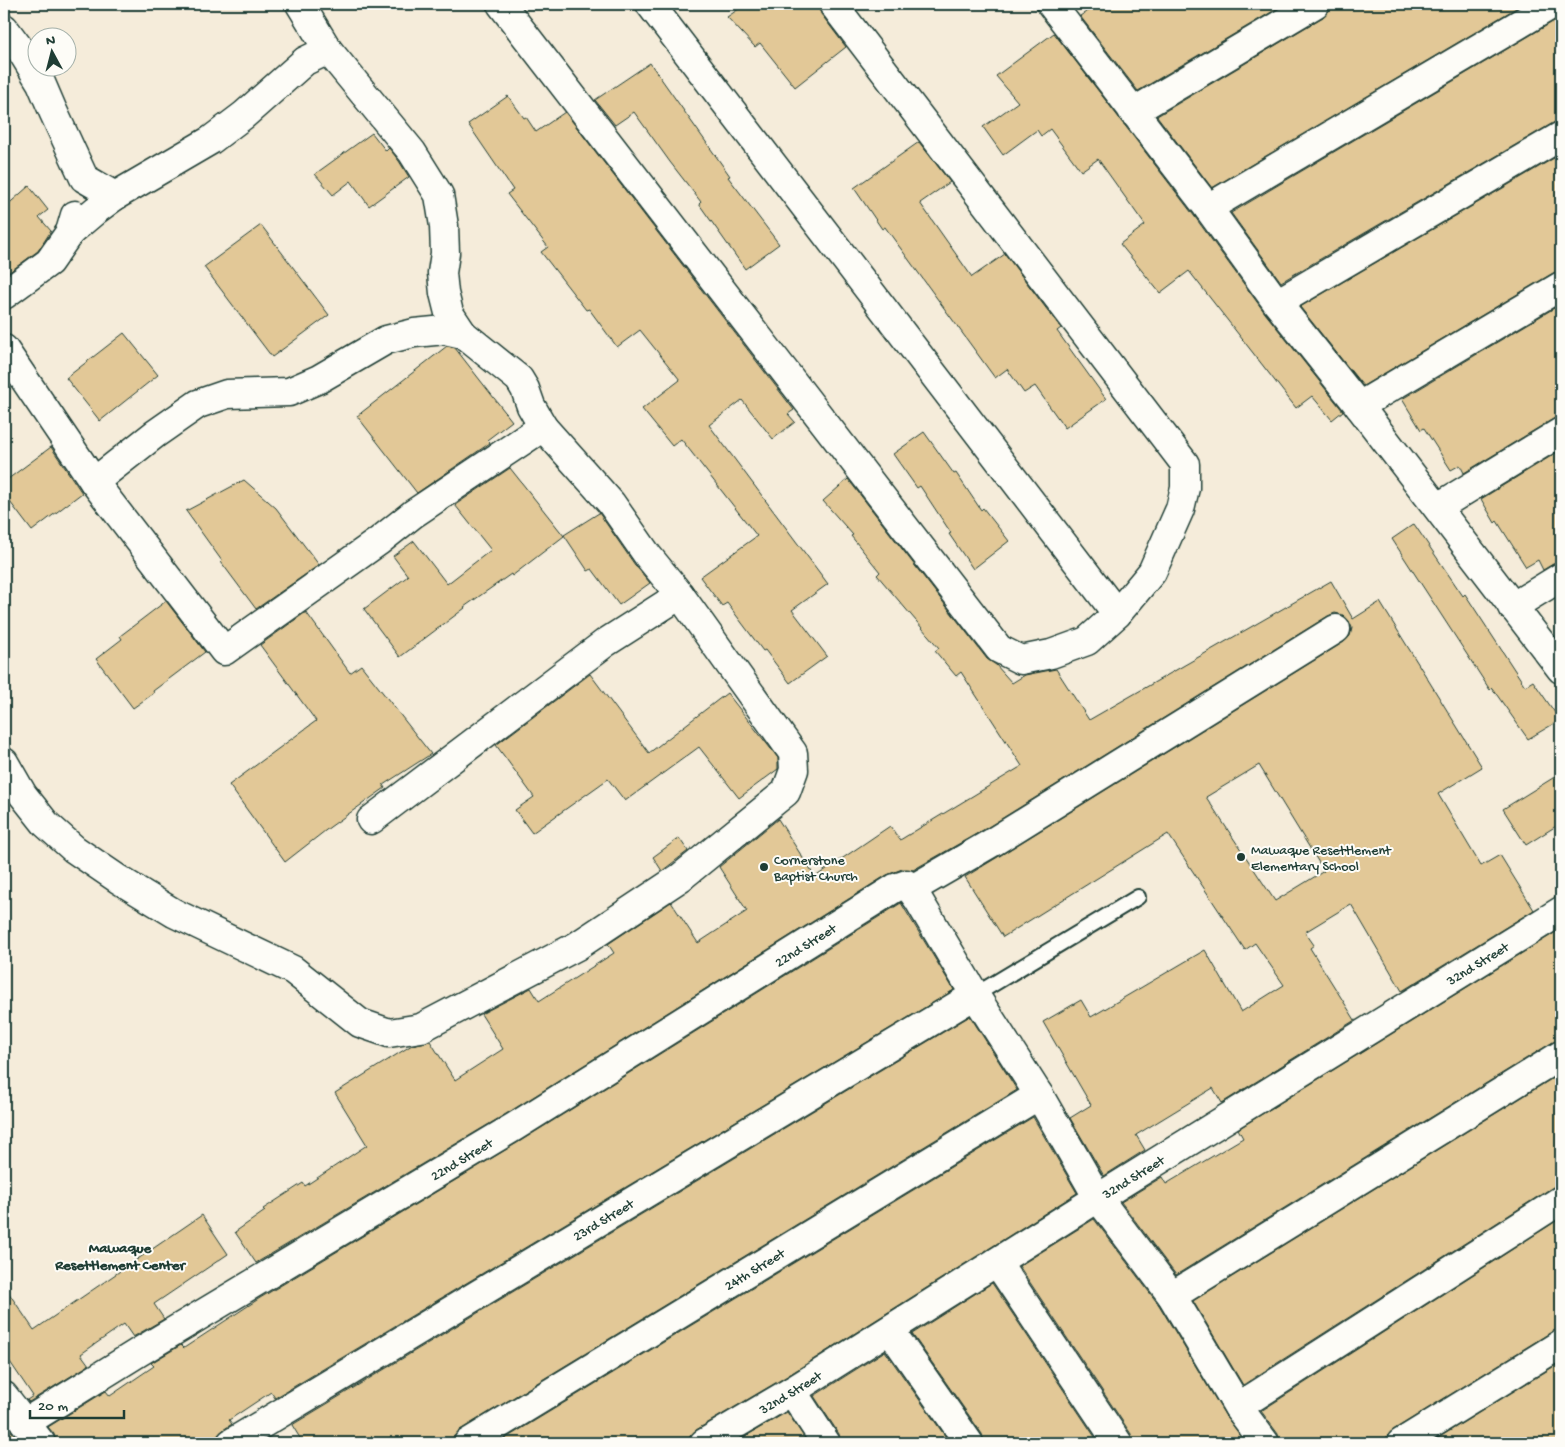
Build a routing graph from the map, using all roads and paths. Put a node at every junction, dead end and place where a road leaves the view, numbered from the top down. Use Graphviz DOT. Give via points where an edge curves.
graph roads {
  1 [pos="300,4"];
  2 [pos="501,4"];
  3 [pos="650,4"];
  4 [pos="834,4"];
  5 [pos="1315,4"];
  6 [pos="1553,4"];
  7 [pos="1059,6"];
  8 [pos="4,28"];
  9 [pos="328,50"];
  10 [pos="1133,112"];
  11 [pos="1561,136"];
  12 [pos="84,178"];
  13 [pos="115,196"];
  14 [pos="1208,208"];
  15 [pos="70,232"];
  16 [pos="1561,286"];
  17 [pos="4,295"];
  18 [pos="1277,303"];
  19 [pos="463,334"];
  20 [pos="4,349"];
  21 [pos="1359,406"];
  22 [pos="543,427"];
  23 [pos="1561,432"];
  24 [pos="94,482"];
  25 [pos="1438,507"];
  26 [pos="1561,576"];
  27 [pos="680,595"];
  28 [pos="1512,607"];
  29 [pos="1118,614"];
  30 [pos="1336,629"];
  31 [pos="1561,670"];
  32 [pos="4,762"];
  33 [pos="371,820"];
  34 [pos="904,889"];
  35 [pos="1138,897"];
  36 [pos="1561,911"];
  37 [pos="975,995"];
  38 [pos="1561,1055"];
  39 [pos="1039,1095"];
  40 [pos="1098,1198"];
  41 [pos="1561,1200"];
  42 [pos="997,1262"];
  43 [pos="1172,1296"];
  44 [pos="890,1330"];
  45 [pos="1561,1344"];
  46 [pos="792,1391"];
  47 [pos="4,1396"];
  48 [pos="1238,1407"];
  49 [pos="33,1433"];
  50 [pos="231,1443"];
  51 [pos="468,1443"];
  52 [pos="704,1443"];
  53 [pos="826,1443"];
  54 [pos="969,1443"];
  55 [pos="1118,1443"];
  56 [pos="1265,1443"];
  57 [pos="1401,1443"];
  1 -- 9 [label="street"];
  2 -- 29 [label="street" via="999,649 1021,660 1050,654 1087,640"];
  3 -- 29 [label="street"];
  4 -- 29 [label="street" via="1185,464 1185,488 1180,509 1152,572"];
  5 -- 10 [label="street"];
  6 -- 14 [label="street"];
  7 -- 10 [label="street"];
  8 -- 12 [label="street" via="42,83"];
  9 -- 13 [label="street" via="305,61 211,140"];
  9 -- 19 [label="street" via="412,152 439,195 444,226 444,293 449,313"];
  10 -- 14 [label="street"];
  11 -- 18 [label="street"];
  12 -- 13 [label="street"];
  12 -- 15 [label="street"];
  13 -- 15 [label="street"];
  14 -- 18 [label="street"];
  15 -- 17 [label="street" via="49,262"];
  16 -- 21 [label="street"];
  18 -- 21 [label="street"];
  19 -- 22 [label="street" via="519,379"];
  19 -- 24 [label="street" via="445,330 414,332 386,340 319,379 289,392 226,394 198,404"];
  20 -- 24 [label="street"];
  21 -- 25 [label="street"];
  22 -- 24 [label="street" via="413,514 224,651"];
  22 -- 27 [label="street" via="611,503"];
  23 -- 25 [label="street"];
  25 -- 28 [label="street"];
  26 -- 28 [label="street"];
  27 -- 32 [label="street" via="793,753 794,770 786,792 681,876 577,946 421,1028 389,1033 360,1024 293,970 174,913 118,879 74,849 46,824 23,795"];
  27 -- 33 [label="street" via="604,644"];
  28 -- 31 [label="street"];
  30 -- 34 [label="street, 22nd Street" via="992,842"];
  34 -- 37 [label="street"];
  34 -- 49 [label="street, 22nd Street" via="138,1352"];
  35 -- 37 [label="lane"];
  36 -- 40 [label="street, 32nd Street"];
  37 -- 39 [label="street"];
  37 -- 50 [label="street, 23rd Street"];
  38 -- 43 [label="street"];
  39 -- 40 [label="street"];
  39 -- 51 [label="street, 24th Street"];
  40 -- 42 [label="street, 32nd Street"];
  40 -- 43 [label="street"];
  41 -- 48 [label="street"];
  42 -- 44 [label="street, 32nd Street"];
  42 -- 55 [label="street"];
  43 -- 48 [label="street"];
  44 -- 46 [label="street, 32nd Street"];
  44 -- 54 [label="street"];
  45 -- 57 [label="street"];
  46 -- 52 [label="street, 32nd Street"];
  46 -- 53 [label="street"];
  47 -- 49 [label="street"];
  48 -- 56 [label="street"];
}
